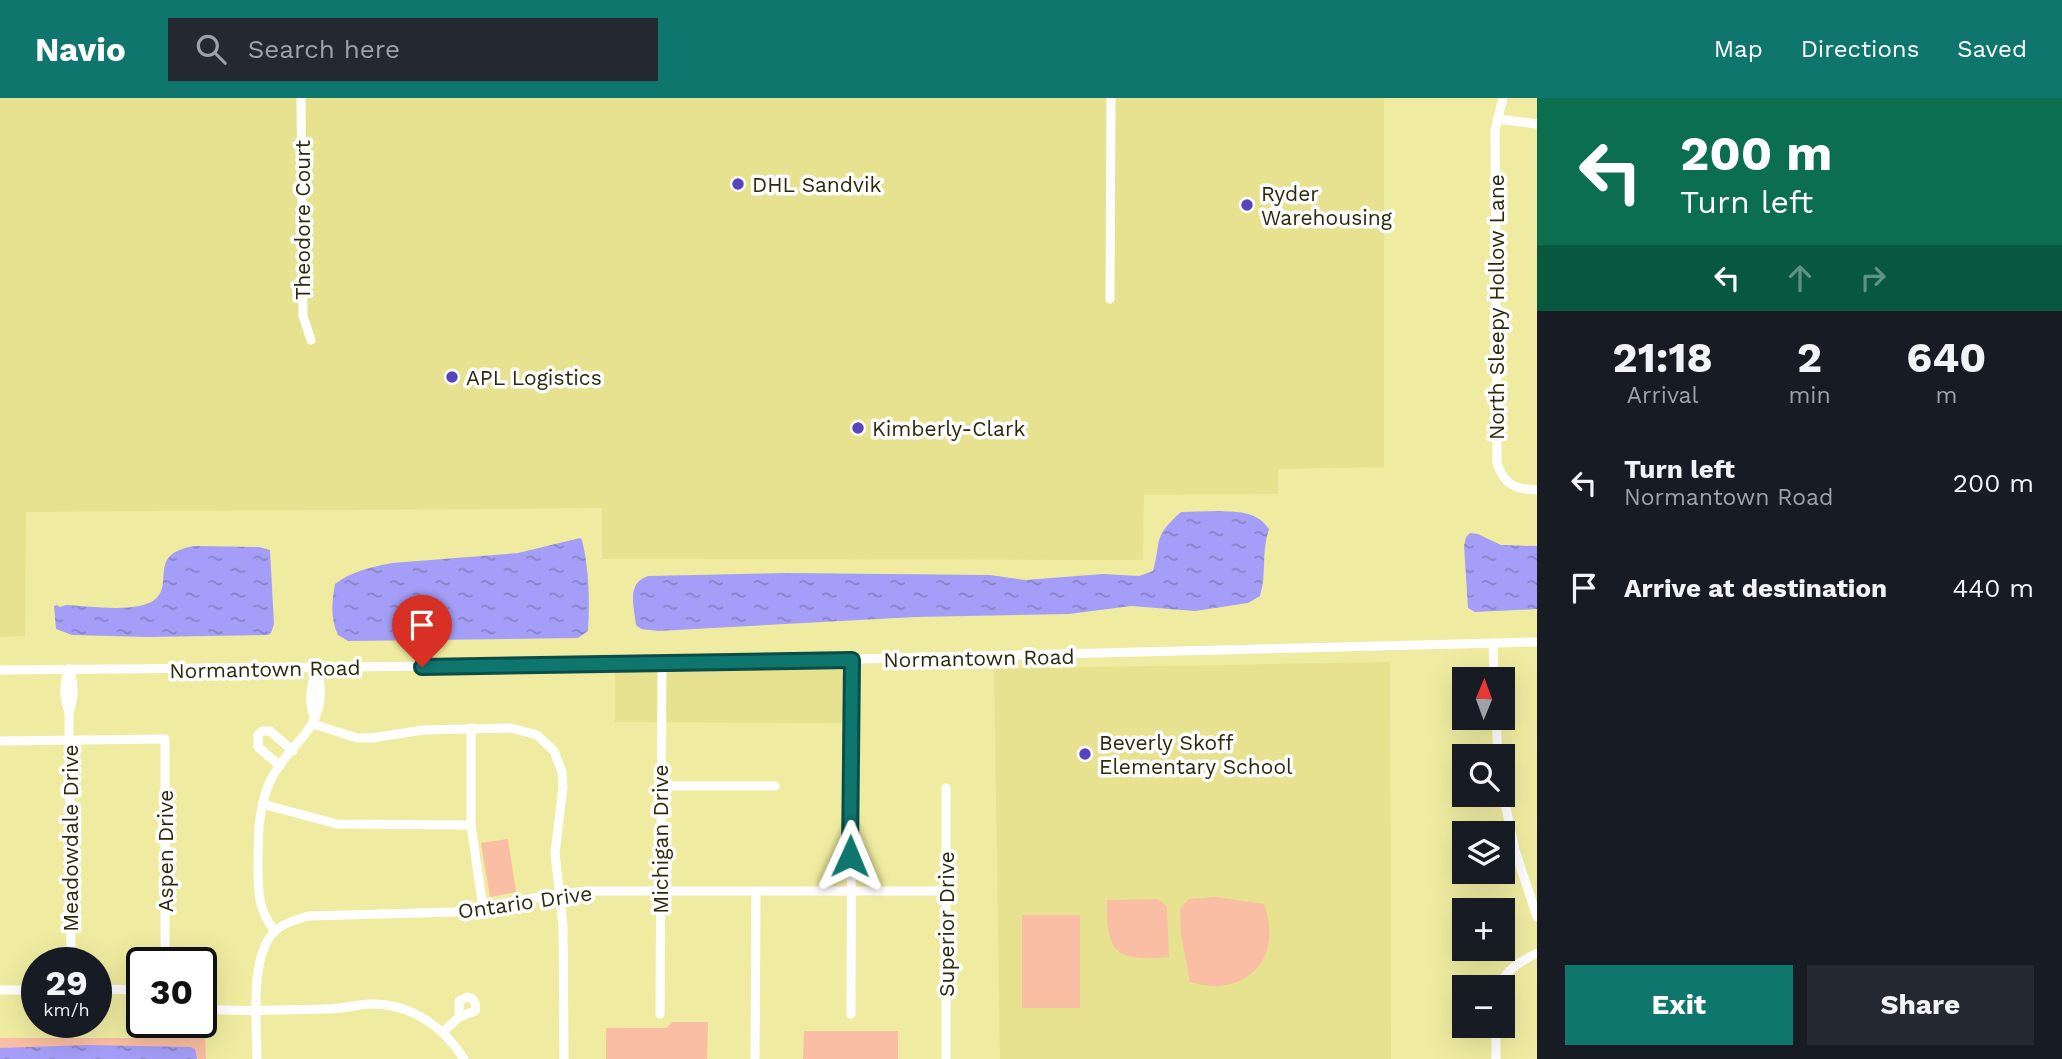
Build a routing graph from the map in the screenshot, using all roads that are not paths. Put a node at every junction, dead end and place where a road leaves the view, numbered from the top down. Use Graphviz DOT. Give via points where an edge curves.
graph roads {
  1 [pos="301,98"];
  2 [pos="1111,98"];
  3 [pos="1503,98"];
  4 [pos="1497,118"];
  5 [pos="1537,124"];
  6 [pos="1110,299"];
  7 [pos="311,340"];
  8 [pos="1537,489"];
  9 [pos="1537,642"];
  10 [pos="1493,643"];
  11 [pos="852,660"];
  12 [pos="662,664"];
  13 [pos="1494,667"];
  14 [pos="317,668"];
  15 [pos="0,670"];
  16 [pos="69,670"];
  17 [pos="314,720"];
  18 [pos="471,728"];
  19 [pos="69,740"];
  20 [pos="0,741"];
  21 [pos="293,751"];
  22 [pos="280,766"];
  23 [pos="661,786"];
  24 [pos="775,786"];
  25 [pos="946,788"];
  26 [pos="262,804"];
  27 [pos="1506,807"];
  28 [pos="471,825"];
  29 [pos="660,891"];
  30 [pos="756,891"];
  31 [pos="850,891"];
  32 [pos="946,891"];
  33 [pos="558,894"];
  34 [pos="483,908"];
  35 [pos="1537,917"];
  36 [pos="275,931"];
  37 [pos="71,947"];
  38 [pos="166,947"];
  39 [pos="1537,953"];
  40 [pos="1505,975"];
  41 [pos="0,990"];
  42 [pos="21,990"];
  43 [pos="217,1009"];
  44 [pos="257,1009"];
  45 [pos="660,1014"];
  46 [pos="850,1014"];
  47 [pos="459,1017"];
  48 [pos="443,1032"];
  49 [pos="1496,1038"];
  50 [pos="257,1059"];
  51 [pos="464,1059"];
  52 [pos="564,1059"];
  53 [pos="755,1059"];
  54 [pos="946,1059"];
  55 [pos="1496,1059"];
  1 -- 7 [label="street, Theodore Court" via="303,316"];
  2 -- 6 [label="street"];
  3 -- 4 [label="street, North Sleepy Hollow Lane"];
  4 -- 5 [label="street"];
  4 -- 8 [label="street, North Sleepy Hollow Lane" via="1497,463 1510,485"];
  9 -- 10 [label="street, Normantown Road"];
  10 -- 11 [label="street, Normantown Road"];
  10 -- 13 [label="street"];
  11 -- 12 [label="street, Normantown Road"];
  11 -- 31 [label="street"];
  12 -- 14 [label="street, Normantown Road"];
  12 -- 23 [label="street, Michigan Drive"];
  14 -- 16 [label="street, Normantown Road"];
  14 -- 17 [label="street" via="320,709"];
  15 -- 16 [label="street, Normantown Road"];
  16 -- 19 [label="street, Meadowdale Drive" via="64,681"];
  17 -- 18 [label="street" via="357,738"];
  17 -- 21 [label="street"];
  18 -- 28 [label="street"];
  18 -- 33 [label="street" via="527,731 548,743 559,759 563,780 555,853"];
  19 -- 20 [label="street"];
  19 -- 37 [label="street, Meadowdale Drive"];
  19 -- 38 [label="street, Aspen Drive" via="165,739"];
  21 -- 22 [label="street"];
  21 -- 22 [label="street" via="270,731 261,731 258,747"];
  22 -- 26 [label="street"];
  23 -- 24 [label="street"];
  23 -- 29 [label="street, Michigan Drive"];
  25 -- 32 [label="street, Superior Drive"];
  26 -- 28 [label="street" via="337,824"];
  26 -- 36 [label="street" via="258,892 261,909"];
  27 -- 35 [label="street"];
  28 -- 34 [label="street"];
  29 -- 30 [label="street, Ontario Drive"];
  29 -- 33 [label="street, Ontario Drive"];
  29 -- 45 [label="street, Michigan Drive"];
  30 -- 31 [label="street, Ontario Drive"];
  30 -- 53 [label="street"];
  31 -- 32 [label="street, Ontario Drive"];
  31 -- 46 [label="street"];
  32 -- 54 [label="street, Superior Drive"];
  33 -- 34 [label="street, Ontario Drive"];
  33 -- 52 [label="street" via="563,926"];
  34 -- 36 [label="street, Ontario Drive" via="309,916"];
  36 -- 44 [label="street" via="259,964"];
  39 -- 40 [label="street"];
  41 -- 42 [label="street"];
  43 -- 44 [label="street"];
  44 -- 48 [label="street" via="381,1004 418,1015"];
  44 -- 50 [label="street"];
  47 -- 48 [label="street"];
  48 -- 51 [label="street"];
  49 -- 55 [label="street"];
}
